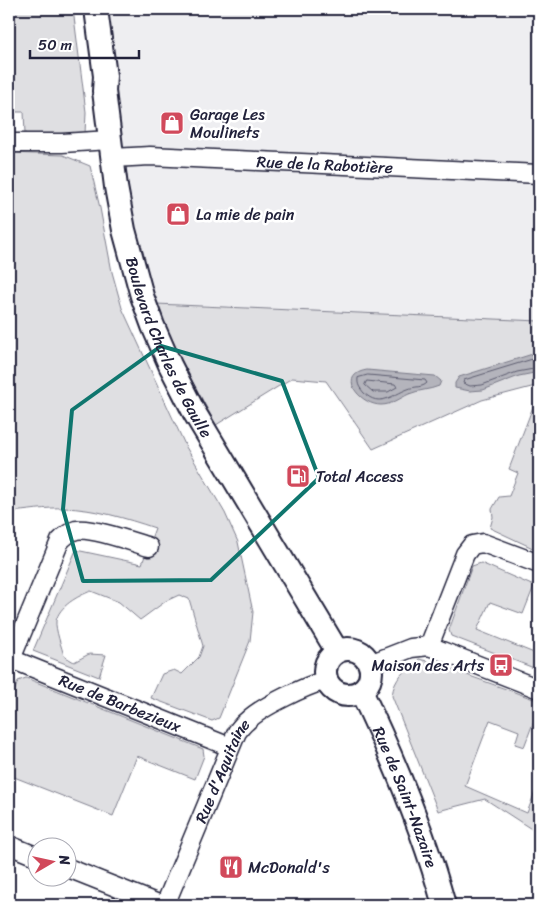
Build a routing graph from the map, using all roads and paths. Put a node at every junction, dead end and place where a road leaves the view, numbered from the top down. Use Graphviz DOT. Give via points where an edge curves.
graph roads {
  1 [pos="96,9"];
  2 [pos="9,143"];
  3 [pos="111,149"];
  4 [pos="539,174"];
  5 [pos="149,547"];
  6 [pos="539,564"];
  7 [pos="429,646"];
  8 [pos="337,651"];
  9 [pos="10,661"];
  10 [pos="370,664"];
  11 [pos="326,680"];
  12 [pos="539,689"];
  13 [pos="361,691"];
  14 [pos="230,747"];
  15 [pos="9,845"];
  16 [pos="28,852"];
  17 [pos="78,872"];
  18 [pos="163,905"];
  19 [pos="444,905"];
  1 -- 3 [label="main road, Boulevard Charles de Gaulle"];
  2 -- 3 [label="street, Rue de la Rabotière" via="62,143"];
  3 -- 4 [label="street, Rue de la Rabotière" via="150,156"];
  3 -- 8 [label="main road, Boulevard Charles de Gaulle" via="120,208 135,271 170,365 194,412"];
  5 -- 9 [label="street" via="122,537 88,531 77,530 67,534 60,541"];
  6 -- 7 [label="street" via="483,543 472,545 465,554"];
  7 -- 10 [label="street" via="411,648"];
  7 -- 12 [label="street"];
  8 -- 10 [label="main road" via="359,651"];
  8 -- 11 [label="main road" via="326,665"];
  9 -- 14 [label="street, Rue de Barbezieux"];
  10 -- 13 [label="main road" via="370,681"];
  11 -- 13 [label="main road" via="334,691 343,695"];
  11 -- 14 [label="street, Rue d'Aquitaine" via="254,715 237,732"];
  13 -- 19 [label="main road, Rue de Saint-Nazaire" via="398,773 433,864"];
  14 -- 18 [label="street, Rue d'Aquitaine"];
  15 -- 16 [label="street"];
  17 -- 18 [label="street"];
}
